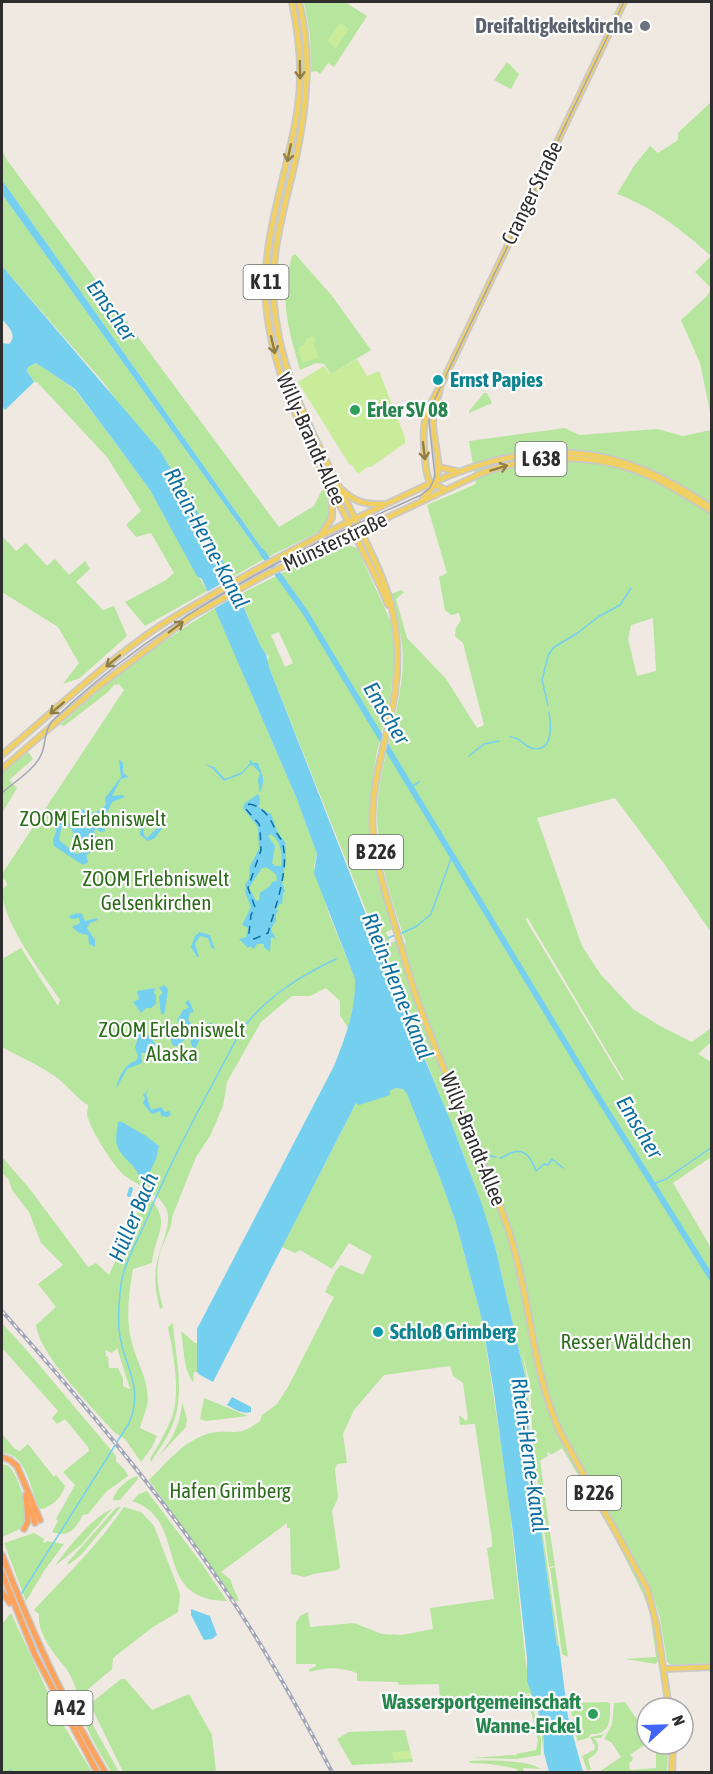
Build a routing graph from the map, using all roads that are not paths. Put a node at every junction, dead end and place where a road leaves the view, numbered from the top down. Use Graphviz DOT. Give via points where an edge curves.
graph roads {
  1 [pos="292,2"];
  2 [pos="299,2"];
  3 [pos="624,2"];
  4 [pos="441,384"];
  5 [pos="438,467"];
  6 [pos="457,471"];
  7 [pos="427,474"];
  8 [pos="434,482"];
  9 [pos="422,486"];
  10 [pos="340,488"];
  11 [pos="445,489"];
  12 [pos="332,491"];
  13 [pos="421,501"];
  14 [pos="386,504"];
  15 [pos="711,509"];
  16 [pos="355,519"];
  17 [pos="348,522"];
  18 [pos="360,530"];
  19 [pos="354,533"];
  20 [pos="315,538"];
  21 [pos="393,619"];
  22 [pos="2,755"];
  23 [pos="2,769"];
  24 [pos="2,1459"];
  25 [pos="26,1495"];
  26 [pos="24,1529"];
  27 [pos="2,1555"];
  28 [pos="2,1573"];
  29 [pos="2,1592"];
  30 [pos="11,1600"];
  31 [pos="711,1667"];
  32 [pos="664,1669"];
  33 [pos="667,1696"];
  34 [pos="673,1756"];
  35 [pos="98,1773"];
  36 [pos="105,1773"];
  37 [pos="672,1773"];
  1 -- 12 [label="main road, Willy-Brandt-Allee / K 11, one-way" via="299,44 299,96 267,254 266,302 270,335 284,385"];
  2 -- 10 [label="main road, Willy-Brandt-Allee / K 11" via="307,55 306,96 274,259 273,300 290,383"];
  3 -- 4 [label="main road, Cranger Straße"];
  4 -- 5 [label="main road, Cranger Straße" via="433,419"];
  4 -- 7 [label="main road, Cranger Straße, one-way" via="424,422"];
  5 -- 6 [label="main road"];
  5 -- 8 [label="main road, Cranger Straße"];
  6 -- 8 [label="main road, Münsterstraße / L 638"];
  6 -- 15 [label="main road, Münsterstraße / L 638" via="490,460 530,454 597,456 655,473"];
  7 -- 8 [label="main road, Cranger Straße"];
  7 -- 9 [label="main road"];
  8 -- 9 [label="main road, Münsterstraße"];
  8 -- 11 [label="main road"];
  8 -- 13 [label="main road"];
  9 -- 14 [label="main road, Münsterstraße"];
  10 -- 14 [label="main road" via="362,503"];
  10 -- 16 [label="main road, Willy-Brandt-Allee / K 11"];
  11 -- 13 [label="main road, Münsterstraße / L 638"];
  11 -- 15 [label="main road, Münsterstraße / L 638, one-way" via="517,463 577,459 634,470"];
  12 -- 17 [label="main road, Willy-Brandt-Allee / K 11"];
  12 -- 20 [label="main road" via="332,518"];
  13 -- 18 [label="main road, Münsterstraße"];
  14 -- 16 [label="main road, Münsterstraße"];
  16 -- 17 [label="main road, Münsterstraße"];
  16 -- 18 [label="main road, Willy-Brandt-Allee / B 226"];
  17 -- 19 [label="main road, Willy-Brandt-Allee / B 226"];
  17 -- 20 [label="main road, Münsterstraße"];
  18 -- 19 [label="main road, Münsterstraße"];
  18 -- 21 [label="main road, Willy-Brandt-Allee / B 226" via="382,578"];
  19 -- 21 [label="main road, Willy-Brandt-Allee / B 226"];
  23 -- 19 [label="main road, Münsterstraße, one-way" via="96,688 181,623 244,585"];
  20 -- 22 [label="main road, Münsterstraße, one-way" via="143,638"];
  21 -- 32 [label="main road, Willy-Brandt-Allee / B 226" via="397,664 394,694 374,790 374,834 381,876 414,992 512,1239 546,1393 561,1434 646,1588 656,1618"];
  24 -- 25 [label="highway" via="15,1467"];
  24 -- 25 [label="highway" via="17,1466 38,1521"];
  25 -- 26 [label="highway" via="28,1521"];
  27 -- 36 [label="highway, A 42" via="58,1686"];
  28 -- 30 [label="highway"];
  29 -- 30 [label="highway"];
  30 -- 35 [label="highway, A 42" via="53,1692"];
  31 -- 32 [label="main road"];
  32 -- 33 [label="main road, B 226"];
  34 -- 37 [label="main road"];
}
